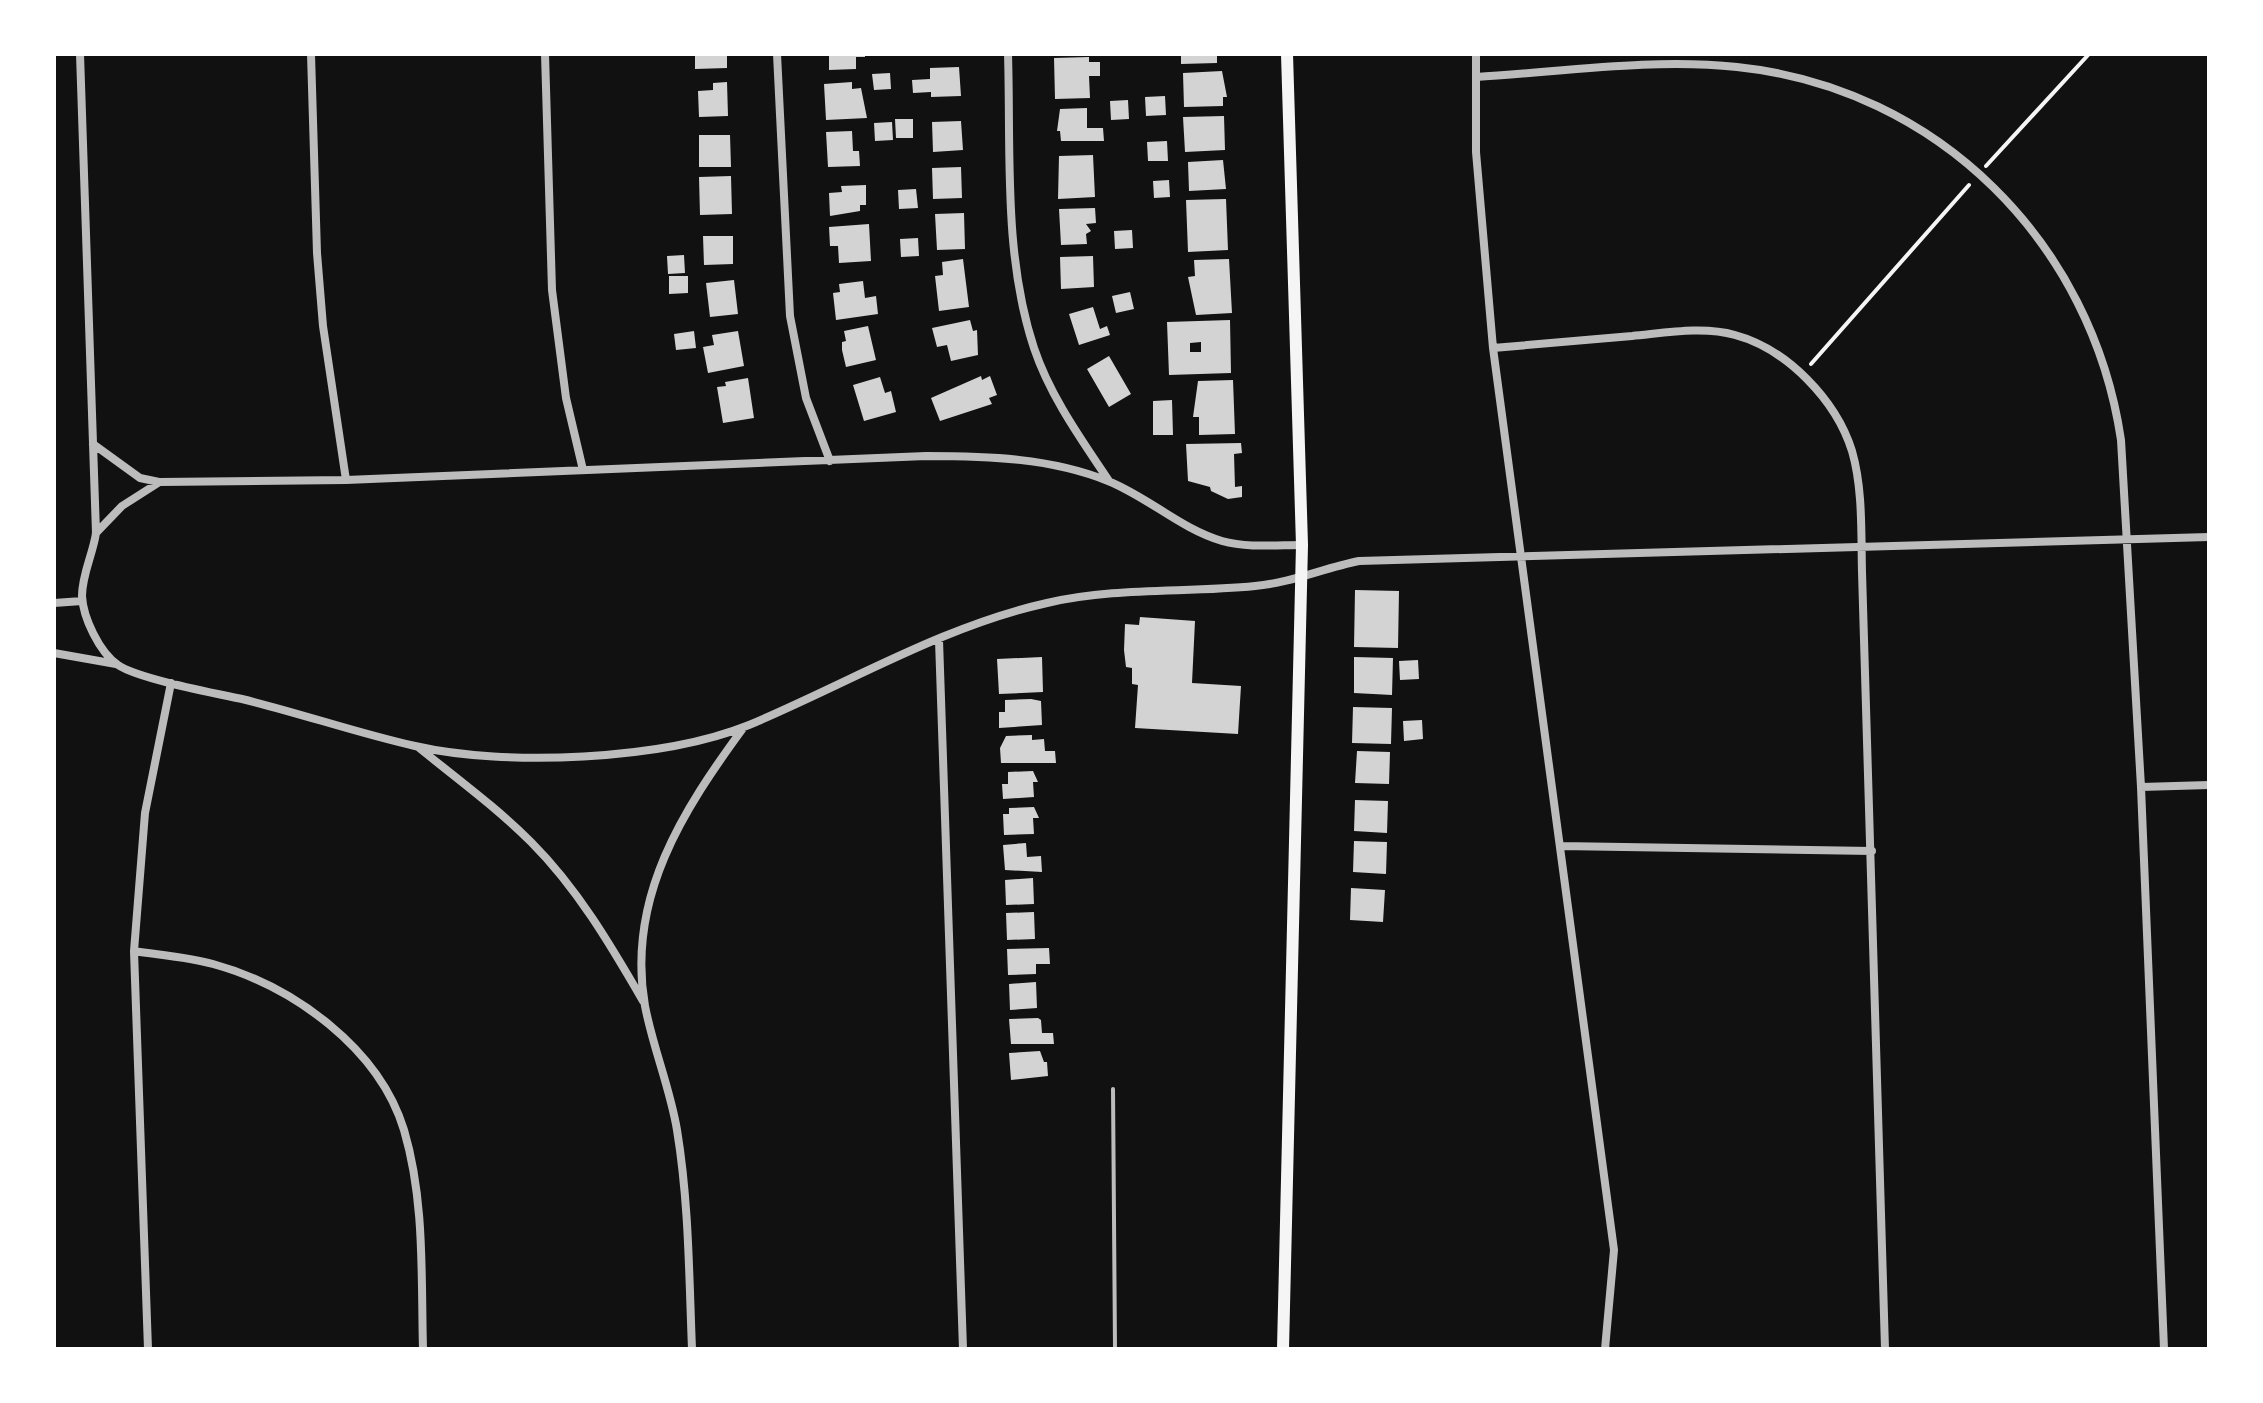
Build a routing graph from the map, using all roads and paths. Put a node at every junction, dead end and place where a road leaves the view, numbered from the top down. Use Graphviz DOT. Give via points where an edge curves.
graph roads {
  1 [pos="80,54"];
  2 [pos="311,54"];
  3 [pos="545,54"];
  4 [pos="777,54"];
  5 [pos="1008,54"];
  6 [pos="1287,54"];
  7 [pos="1476,54"];
  8 [pos="2089,54"];
  9 [pos="1476,77"];
  10 [pos="1979,174"];
  11 [pos="1493,348"];
  12 [pos="1801,374"];
  13 [pos="93,444"];
  14 [pos="830,461"];
  15 [pos="583,470"];
  16 [pos="346,480"];
  17 [pos="1109,481"];
  18 [pos="159,482"];
  19 [pos="96,533"];
  20 [pos="2209,537"];
  21 [pos="2126,539"];
  22 [pos="1302,545"];
  23 [pos="1861,547"];
  24 [pos="1519,556"];
  25 [pos="1302,576"];
  26 [pos="82,601"];
  27 [pos="54,603"];
  28 [pos="939,640"];
  29 [pos="54,653"];
  30 [pos="118,665"];
  31 [pos="171,683"];
  32 [pos="744,727"];
  33 [pos="418,747"];
  34 [pos="2209,785"];
  35 [pos="2141,787"];
  36 [pos="1561,846"];
  37 [pos="1872,851"];
  38 [pos="134,951"];
  39 [pos="645,1005"];
  40 [pos="1113,1089"];
  41 [pos="148,1349"];
  42 [pos="423,1349"];
  43 [pos="692,1349"];
  44 [pos="963,1349"];
  45 [pos="1115,1349"];
  46 [pos="1283,1349"];
  47 [pos="1605,1349"];
  48 [pos="1885,1349"];
  49 [pos="2164,1349"];
  1 -- 13 [label="street"];
  2 -- 16 [label="street" via="317,253"];
  3 -- 15 [label="street" via="552,290 566,398"];
  4 -- 14 [label="street" via="790,316 806,398"];
  5 -- 17 [label="street" via="1020,296 1034,349 1061,407"];
  6 -- 22 [label="main road"];
  7 -- 9 [label="street"];
  8 -- 10 [label="path"];
  9 -- 10 [label="street" via="1680,65 1785,74 1889,111"];
  9 -- 11 [label="street" via="1476,152"];
  10 -- 12 [label="path"];
  10 -- 21 [label="street" via="2005,195 2046,248 2082,307 2100,350 2114,392 2121,440"];
  11 -- 12 [label="street" via="1697,331 1735,335"];
  11 -- 24 [label="street"];
  12 -- 23 [label="street" via="1838,420 1852,450"];
  13 -- 18 [label="street" via="140,478"];
  13 -- 19 [label="street"];
  14 -- 15 [label="street"];
  14 -- 17 [label="street" via="989,456"];
  15 -- 16 [label="street"];
  16 -- 18 [label="street"];
  17 -- 22 [label="street" via="1224,542"];
  18 -- 19 [label="street" via="122,506"];
  19 -- 26 [label="street"];
  20 -- 21 [label="street"];
  21 -- 23 [label="street"];
  21 -- 35 [label="street"];
  22 -- 25 [label="main road"];
  23 -- 24 [label="street"];
  23 -- 37 [label="street"];
  24 -- 25 [label="street" via="1359,561"];
  24 -- 36 [label="street"];
  25 -- 28 [label="street" via="1254,587 1150,590 1048,602"];
  25 -- 46 [label="main road"];
  26 -- 27 [label="street"];
  26 -- 30 [label="street" via="96,637"];
  28 -- 32 [label="street"];
  28 -- 44 [label="street"];
  29 -- 30 [label="street"];
  30 -- 31 [label="street"];
  31 -- 33 [label="street"];
  31 -- 38 [label="street" via="145,813"];
  32 -- 33 [label="street" via="635,751 568,757"];
  32 -- 39 [label="street" via="695,794 649,894 643,943"];
  33 -- 39 [label="street" via="514,826 557,870 604,933"];
  34 -- 35 [label="street"];
  35 -- 49 [label="street"];
  36 -- 37 [label="street"];
  36 -- 47 [label="street" via="1614,1250"];
  37 -- 48 [label="street"];
  38 -- 41 [label="street"];
  38 -- 42 [label="street" via="211,963 291,997 327,1023 381,1083 403,1128 414,1175"];
  39 -- 43 [label="street" via="664,1069 686,1191"];
  40 -- 45 [label="lane"];
}
